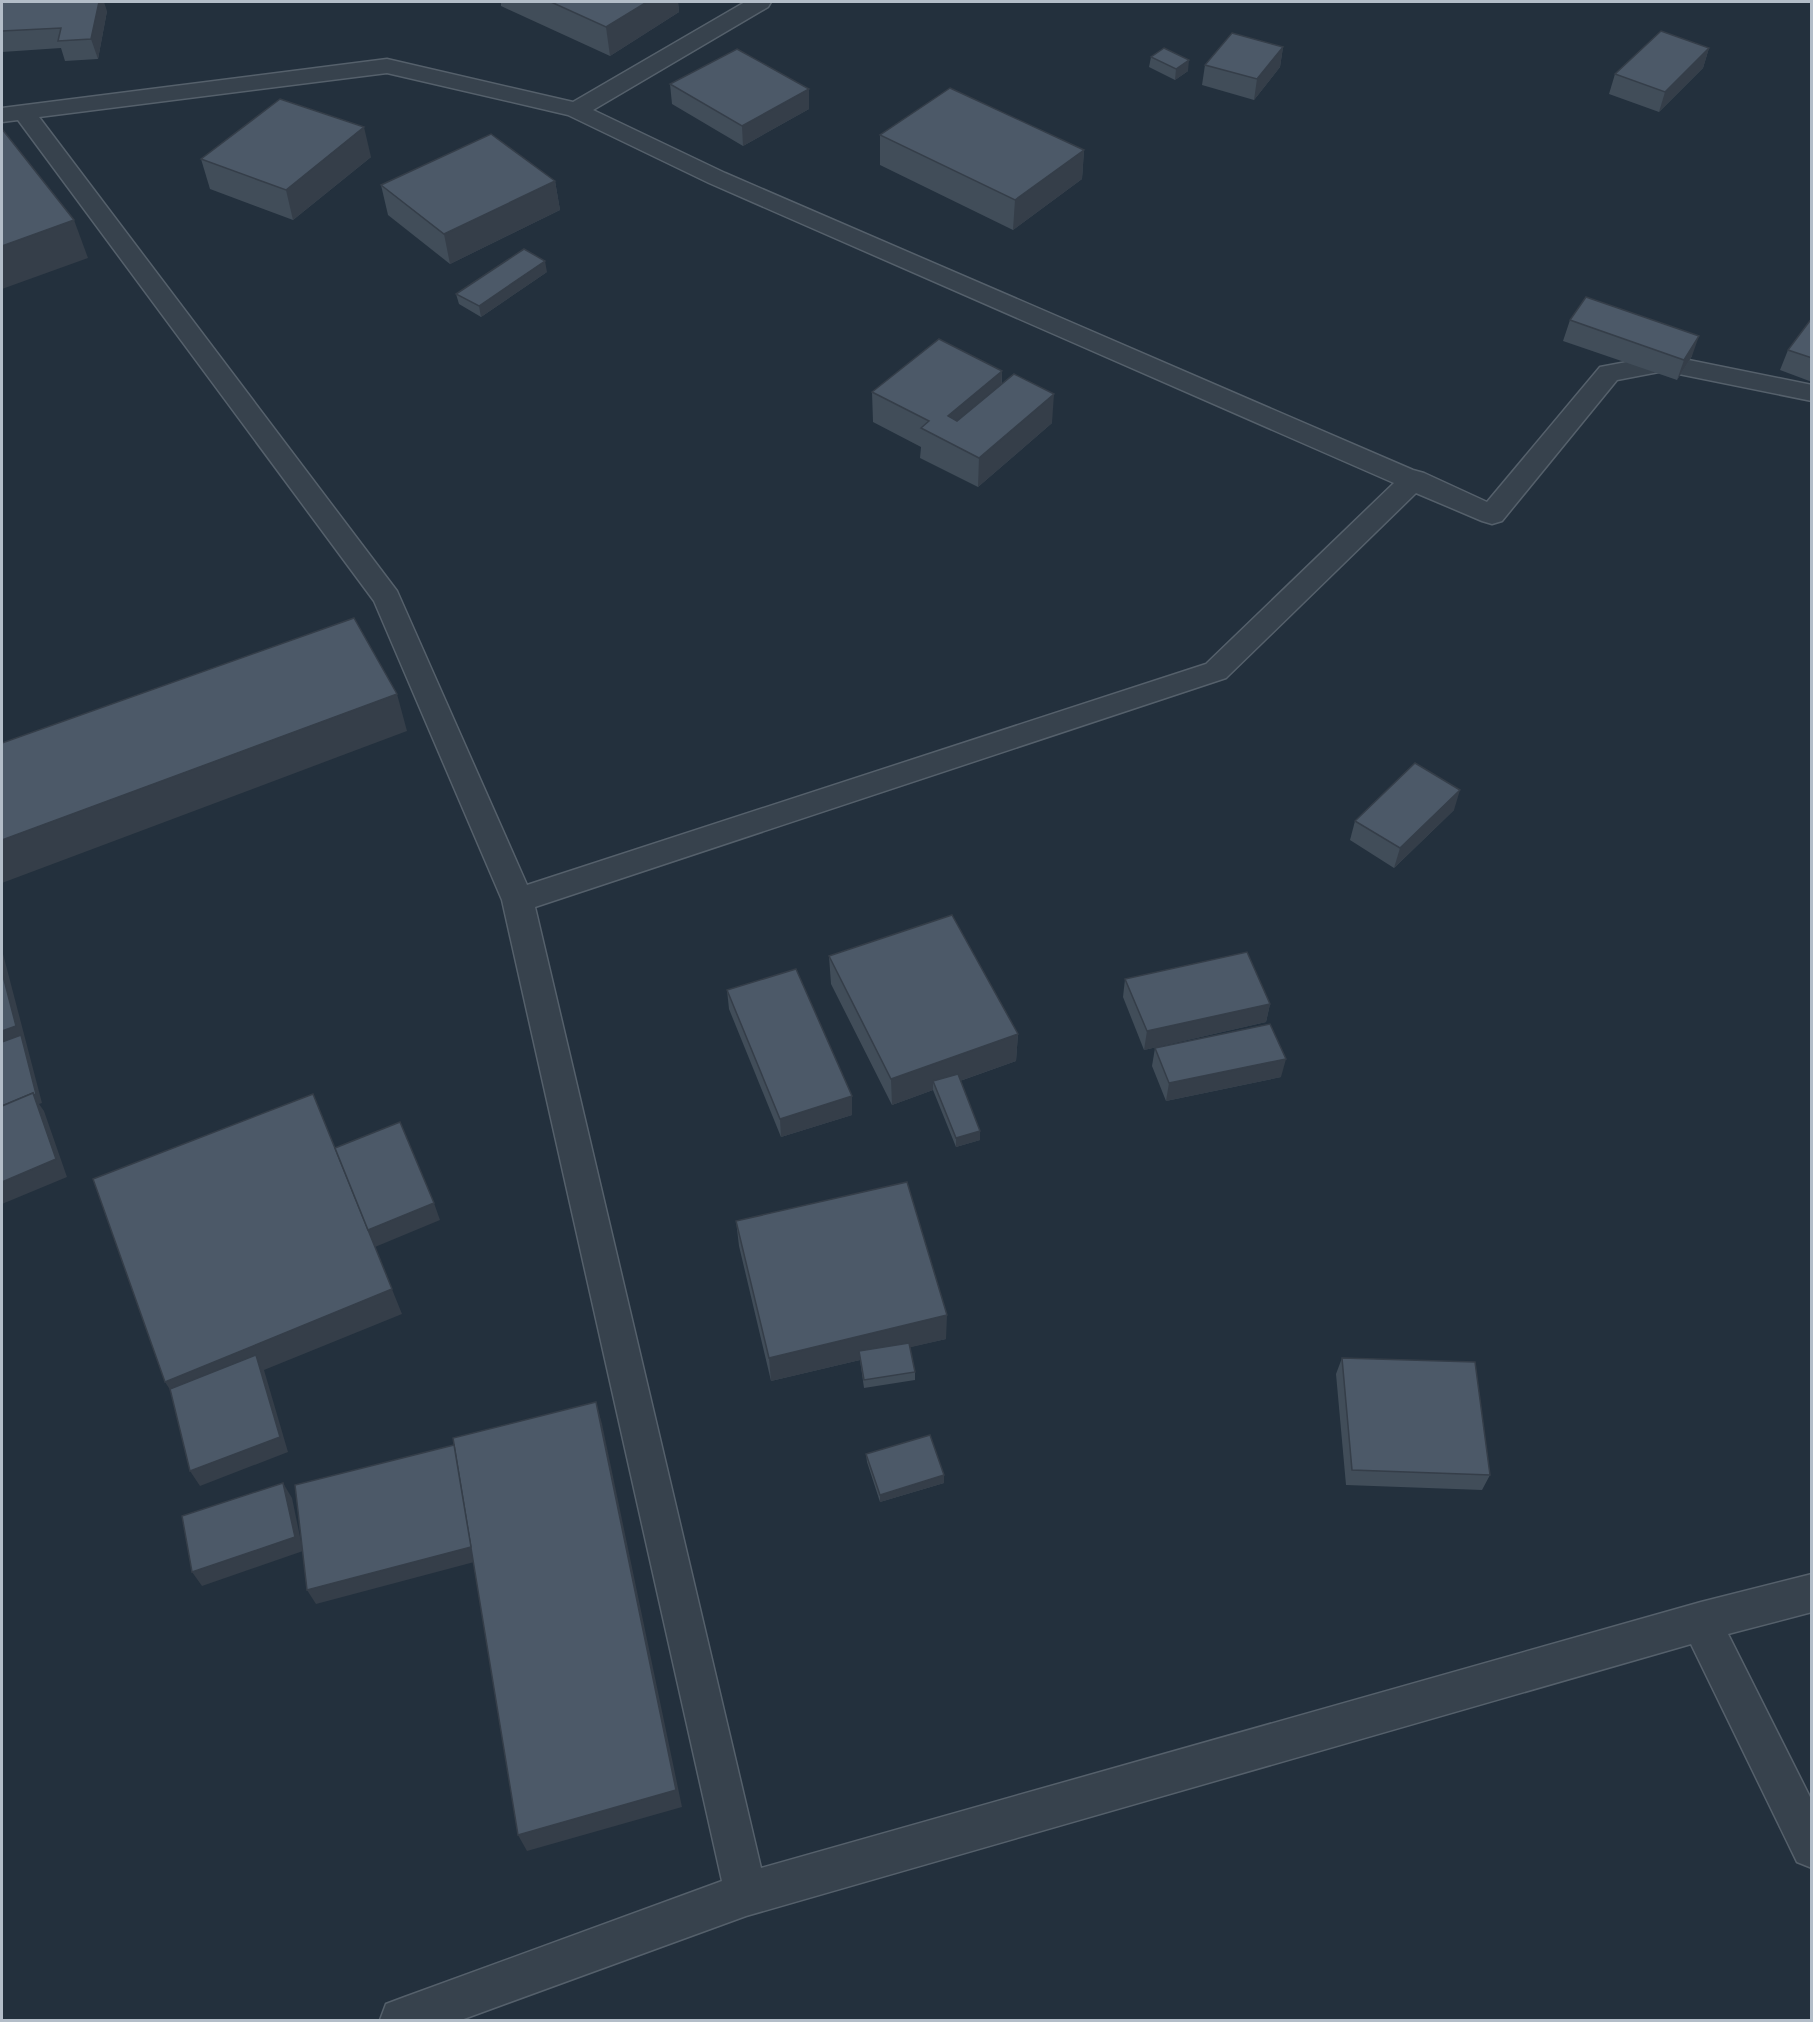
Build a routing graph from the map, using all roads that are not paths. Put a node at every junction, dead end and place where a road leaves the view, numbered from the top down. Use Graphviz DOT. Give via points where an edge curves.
graph roads {
  1 [pos="760,2"];
  2 [pos="576,110"];
  3 [pos="13,114"];
  4 [pos="1812,393"];
  5 [pos="1414,479"];
  6 [pos="518,900"];
  7 [pos="1812,1593"];
  8 [pos="1701,1622"];
  9 [pos="1812,1847"];
  10 [pos="746,1894"];
  11 [pos="402,2020"];
  1 -- 2 [label="street"];
  2 -- 3 [label="street" via="387,66"];
  2 -- 5 [label="street" via="717,177"];
  3 -- 6 [label="street" via="387,598"];
  4 -- 5 [label="street" via="1664,363 1609,373 1492,515"];
  5 -- 6 [label="street" via="1216,671"];
  6 -- 10 [label="street"];
  7 -- 8 [label="street"];
  8 -- 9 [label="street"];
  8 -- 10 [label="street"];
  10 -- 11 [label="street"];
}
